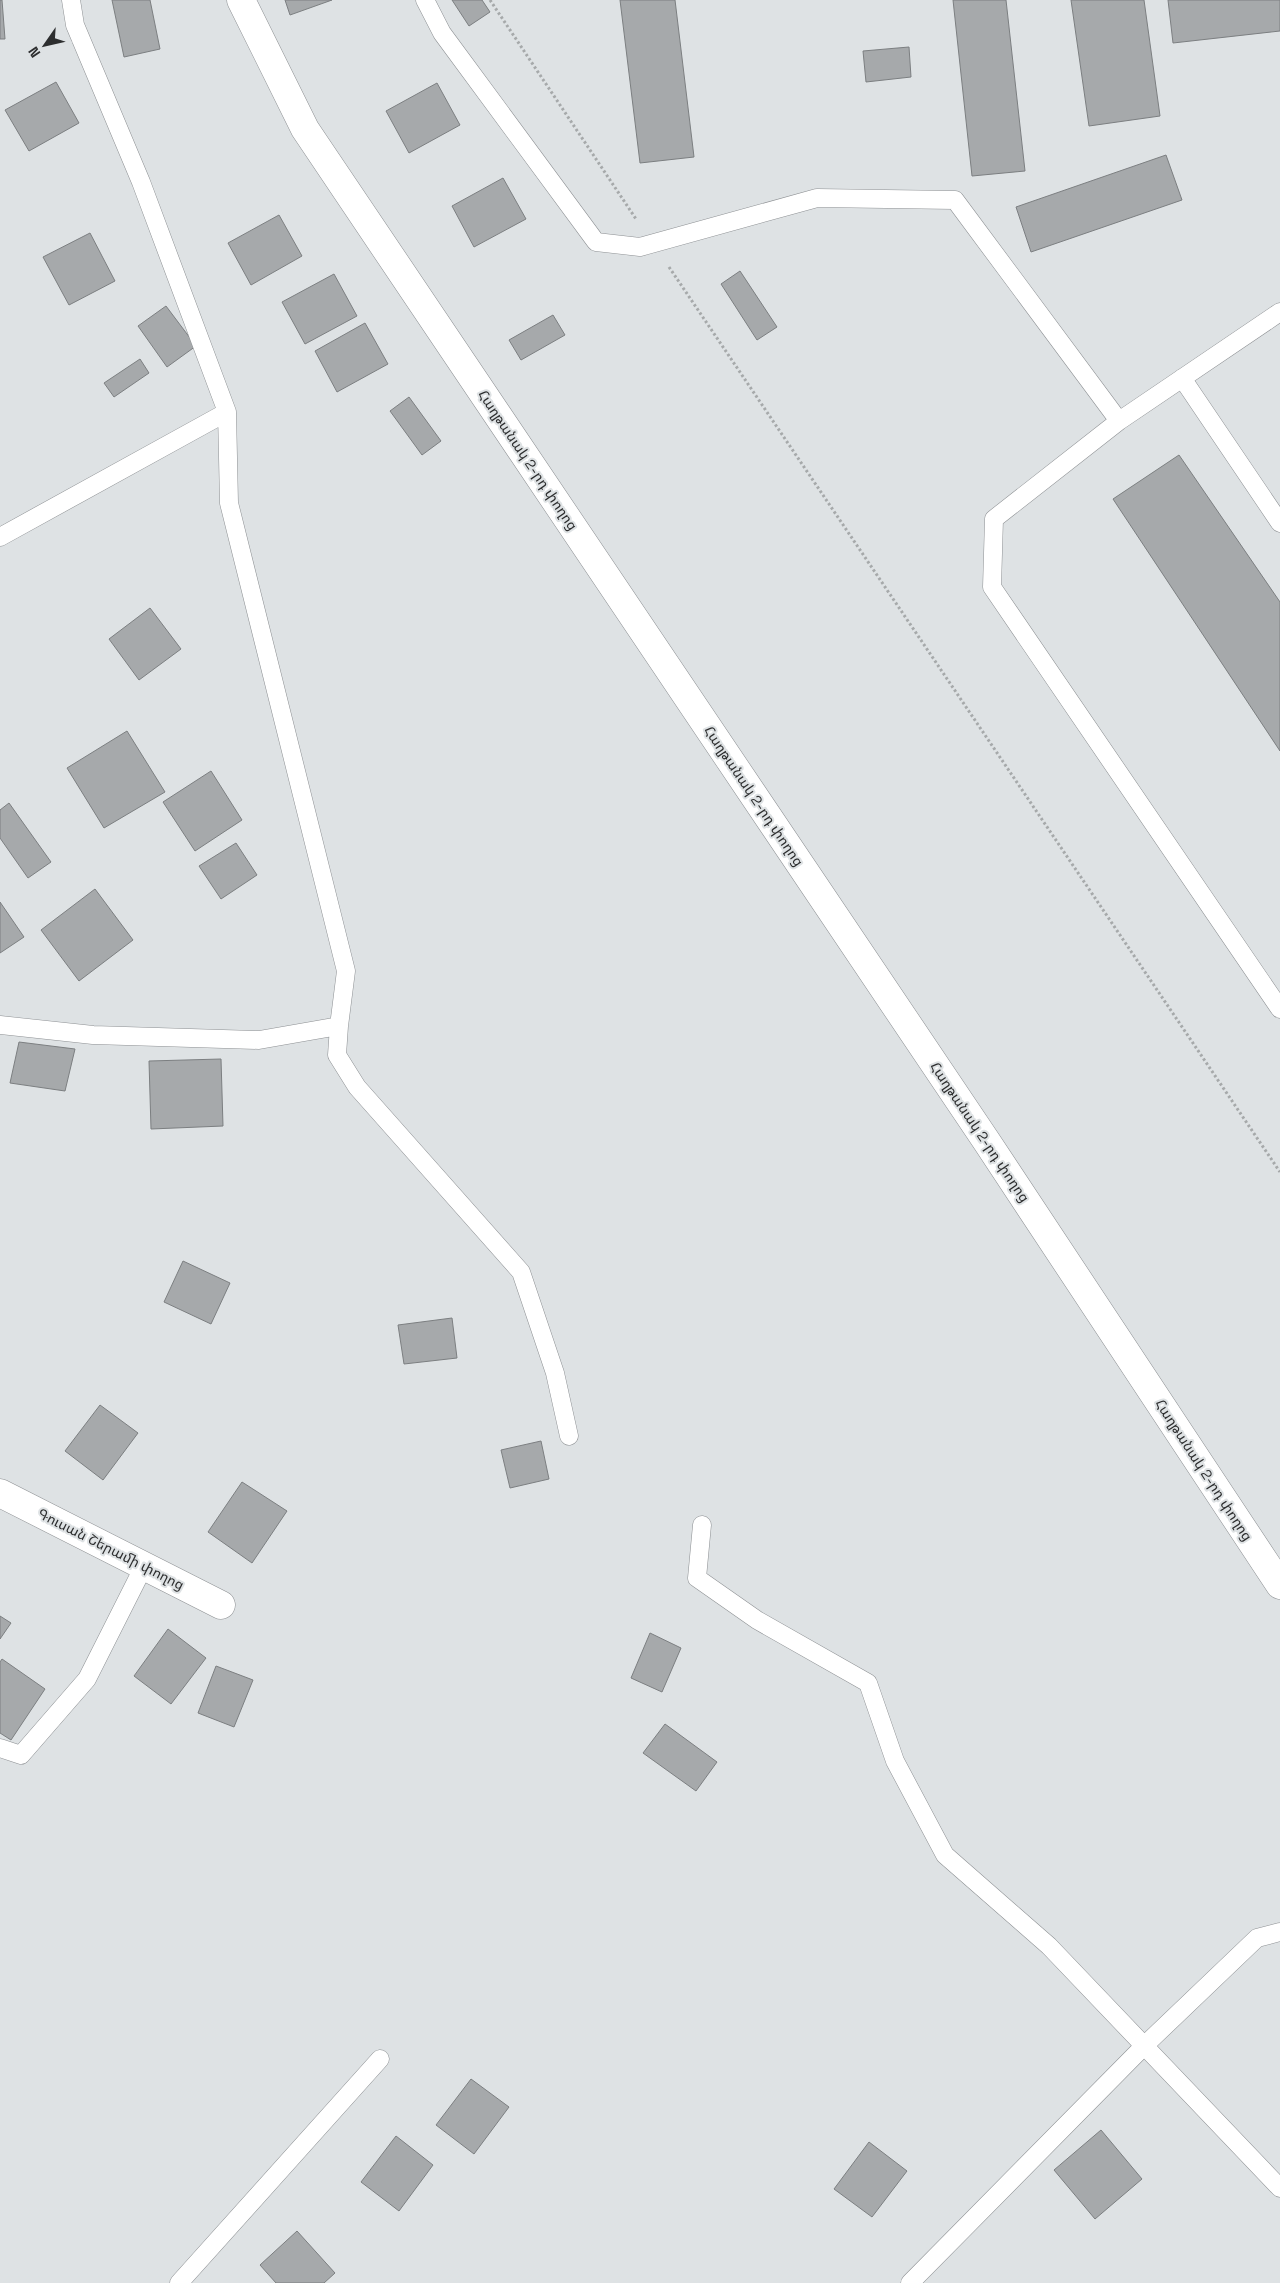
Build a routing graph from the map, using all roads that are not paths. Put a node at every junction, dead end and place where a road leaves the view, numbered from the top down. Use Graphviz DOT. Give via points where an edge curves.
graph roads {
  1 [pos="71,0"];
  2 [pos="241,0"];
  3 [pos="425,0"];
  4 [pos="1280,312"];
  5 [pos="1182,378"];
  6 [pos="227,412"];
  7 [pos="1119,421"];
  8 [pos="1280,523"];
  9 [pos="0,537"];
  10 [pos="1280,1009"];
  11 [pos="0,1025"];
  12 [pos="339,1026"];
  13 [pos="569,1436"];
  14 [pos="0,1493"];
  15 [pos="702,1525"];
  16 [pos="144,1566"];
  17 [pos="1280,1585"];
  18 [pos="221,1605"];
  19 [pos="0,1748"];
  20 [pos="1280,1932"];
  21 [pos="1144,2046"];
  22 [pos="380,2059"];
  23 [pos="1280,2188"];
  24 [pos="178,2283"];
  25 [pos="910,2283"];
  1 -- 6 [label="lane" via="75,25 141,182"];
  2 -- 17 [label="street, Հաղթանակ 2-րդ փողոց" via="305,129 981,1134"];
  3 -- 7 [label="lane" via="442,34 596,242 640,247 818,198 955,200"];
  4 -- 5 [label="lane"];
  5 -- 7 [label="lane"];
  5 -- 8 [label="lane"];
  6 -- 9 [label="lane"];
  6 -- 12 [label="lane" via="229,502 346,971"];
  7 -- 10 [label="lane" via="994,519 992,587"];
  11 -- 12 [label="lane" via="94,1035 259,1040"];
  12 -- 13 [label="lane" via="337,1055 357,1087 521,1272 555,1373"];
  14 -- 16 [label="street, Գուսան Շերամի փողոց"];
  15 -- 21 [label="lane" via="697,1578 757,1620 868,1683 894,1761 946,1855 1049,1946"];
  16 -- 18 [label="street, Գուսան Շերամի փողոց"];
  16 -- 19 [label="lane" via="87,1679 21,1755"];
  20 -- 21 [label="lane" via="1257,1938"];
  21 -- 23 [label="lane"];
  21 -- 25 [label="lane"];
  22 -- 24 [label="lane"];
}
